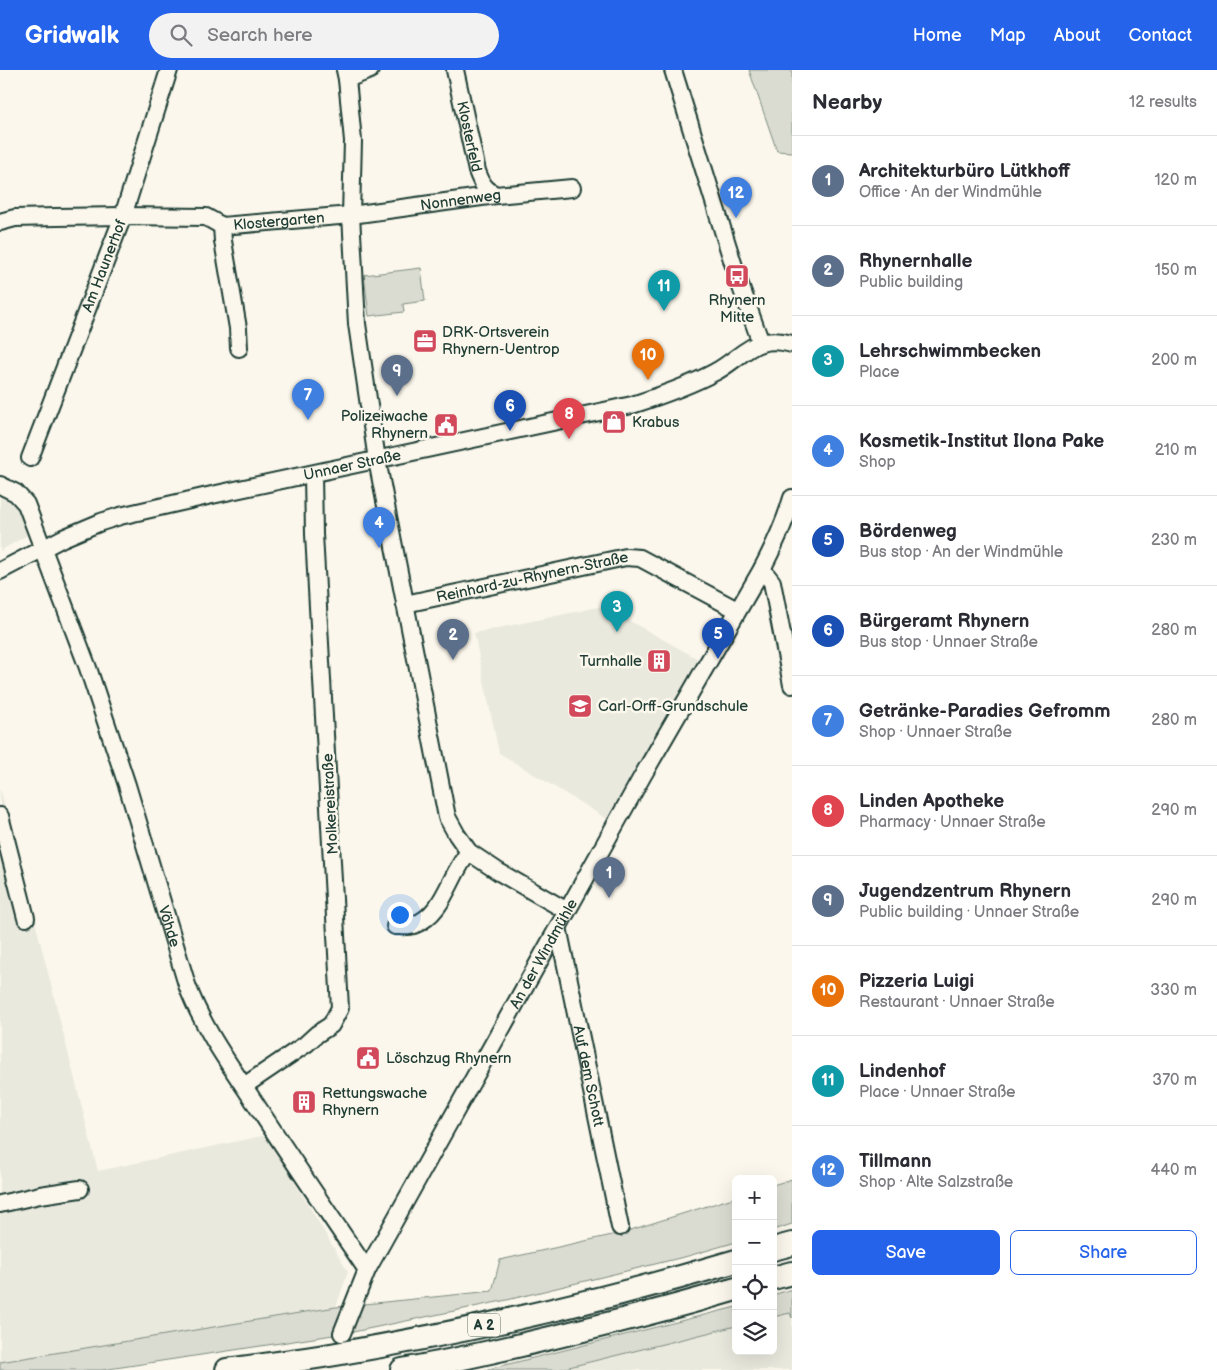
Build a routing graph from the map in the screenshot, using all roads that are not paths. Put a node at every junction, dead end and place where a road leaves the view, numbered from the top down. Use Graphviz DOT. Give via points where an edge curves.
graph roads {
  1 [pos="169,70"];
  2 [pos="370,70"];
  3 [pos="454,70"];
  4 [pos="674,70"];
  5 [pos="346,75"];
  6 [pos="572,188"];
  7 [pos="496,195"];
  8 [pos="123,216"];
  9 [pos="351,216"];
  10 [pos="0,222"];
  11 [pos="222,226"];
  12 [pos="761,343"];
  13 [pos="792,344"];
  14 [pos="239,348"];
  15 [pos="30,458"];
  16 [pos="377,460"];
  17 [pos="313,474"];
  18 [pos="0,485"];
  19 [pos="792,498"];
  20 [pos="43,548"];
  21 [pos="762,569"];
  22 [pos="0,571"];
  23 [pos="405,604"];
  24 [pos="737,610"];
  25 [pos="792,685"];
  26 [pos="0,816"];
  27 [pos="469,852"];
  28 [pos="567,911"];
  29 [pos="26,918"];
  30 [pos="395,926"];
  31 [pos="558,927"];
  32 [pos="244,1086"];
  33 [pos="80,1190"];
  34 [pos="0,1204"];
  35 [pos="620,1227"];
  36 [pos="792,1244"];
  37 [pos="777,1248"];
  38 [pos="732,1262"];
  39 [pos="367,1270"];
  40 [pos="792,1273"];
  41 [pos="777,1277"];
  42 [pos="732,1290"];
  43 [pos="342,1333"];
  44 [pos="227,1370"];
  45 [pos="402,1370"];
  1 -- 8 [label="street, Am Haunerhof"];
  2 -- 5 [label="street"];
  3 -- 7 [label="street, Klosterfeld" via="477,171 487,191"];
  4 -- 12 [label="street" via="737,276"];
  5 -- 9 [label="street" via="353,141"];
  6 -- 7 [label="street, Nonnenweg"];
  7 -- 9 [label="street, Nonnenweg"];
  8 -- 10 [label="street, Klostergarten" via="15,218"];
  8 -- 11 [label="street, Klostergarten" via="206,217"];
  8 -- 15 [label="street, Am Haunerhof"];
  9 -- 11 [label="street, Klostergarten"];
  9 -- 16 [label="street" via="357,324"];
  11 -- 14 [label="street"];
  12 -- 13 [label="street"];
  12 -- 16 [label="street, Unnaer Straße" via="716,372 632,405"];
  16 -- 17 [label="street, Unnaer Straße"];
  16 -- 23 [label="street"];
  17 -- 20 [label="street, Unnaer Straße" via="120,516"];
  17 -- 32 [label="street, Molkereistraße" via="340,1008 332,1025"];
  18 -- 20 [label="street" via="16,493 26,504"];
  19 -- 21 [label="street, An der Windmühle"];
  20 -- 22 [label="street, Unnaer Straße"];
  20 -- 32 [label="street, Vöhde" via="127,785 194,1004"];
  21 -- 24 [label="street, An der Windmühle"];
  21 -- 25 [label="street" via="772,582"];
  23 -- 24 [label="street, Reinhard-zu-Rhynern-Straße" via="633,557"];
  23 -- 27 [label="street" via="447,817"];
  24 -- 28 [label="street, An der Windmühle"];
  26 -- 29 [label="street"];
  27 -- 28 [label="street"];
  27 -- 30 [label="street" via="430,917 413,926"];
  28 -- 31 [label="street, An der Windmühle"];
  31 -- 35 [label="street, Auf dem Schott"];
  31 -- 39 [label="street, An der Windmühle"];
  32 -- 39 [label="street, Vöhde"];
  33 -- 34 [label="street"];
  36 -- 37 [label="highway"];
  38 -- 44 [label="highway, A 2" via="572,1306 437,1335"];
  39 -- 43 [label="street, An der Windmühle"];
  40 -- 41 [label="highway"];
  42 -- 45 [label="highway, A 2" via="588,1329"];
}
